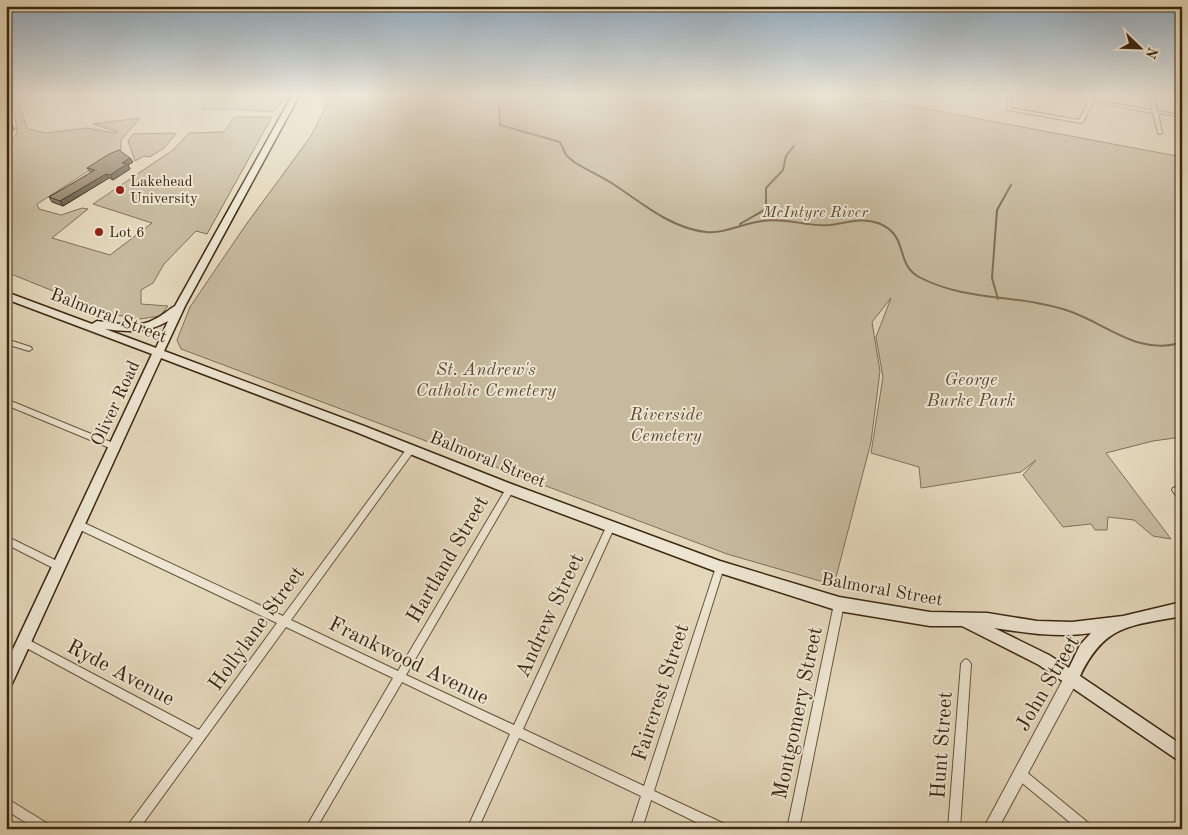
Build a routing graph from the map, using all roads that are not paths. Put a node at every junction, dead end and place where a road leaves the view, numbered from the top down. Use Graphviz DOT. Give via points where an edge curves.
graph roads {
  1 [pos="275,133"];
  2 [pos="6,295"];
  3 [pos="180,306"];
  4 [pos="78,321"];
  5 [pos="6,341"];
  6 [pos="29,349"];
  7 [pos="159,354"];
  8 [pos="6,402"];
  9 [pos="115,447"];
  10 [pos="411,449"];
  11 [pos="510,489"];
  12 [pos="1176,490"];
  13 [pos="1182,497"];
  14 [pos="79,525"];
  15 [pos="611,526"];
  16 [pos="6,540"];
  17 [pos="60,567"];
  18 [pos="720,567"];
  19 [pos="839,604"];
  20 [pos="1182,609"];
  21 [pos="284,621"];
  22 [pos="966,621"];
  23 [pos="1122,622"];
  24 [pos="24,642"];
  25 [pos="966,664"];
  26 [pos="400,677"];
  27 [pos="1072,677"];
  28 [pos="6,681"];
  29 [pos="517,732"];
  30 [pos="200,736"];
  31 [pos="1182,755"];
  32 [pos="1020,774"];
  33 [pos="647,795"];
  34 [pos="6,804"];
  35 [pos="46,829"];
  36 [pos="132,829"];
  37 [pos="310,829"];
  38 [pos="472,829"];
  39 [pos="636,829"];
  40 [pos="723,829"];
  41 [pos="793,829"];
  42 [pos="954,829"];
  43 [pos="990,829"];
  44 [pos="1087,829"];
  1 -- 3 [label="main road, Oliver Road"];
  2 -- 4 [label="main road, Balmoral Street"];
  3 -- 4 [label="main road" via="163,322 133,330"];
  3 -- 7 [label="main road, Oliver Road"];
  4 -- 7 [label="main road, Balmoral Street"];
  5 -- 6 [label="street"];
  7 -- 9 [label="main road, Oliver Road"];
  7 -- 10 [label="main road, Balmoral Street"];
  8 -- 9 [label="street"];
  9 -- 14 [label="main road, Oliver Road"];
  10 -- 11 [label="main road, Balmoral Street"];
  10 -- 21 [label="street, Hollylane Street"];
  11 -- 15 [label="main road, Balmoral Street"];
  11 -- 26 [label="street, Hartland Street"];
  12 -- 13 [label="street"];
  14 -- 17 [label="main road, Oliver Road"];
  14 -- 21 [label="street, Frankwood Avenue"];
  15 -- 18 [label="main road, Balmoral Street"];
  15 -- 29 [label="street, Andrew Street"];
  16 -- 17 [label="street"];
  17 -- 24 [label="main road, Oliver Road"];
  18 -- 19 [label="main road, Balmoral Street"];
  18 -- 33 [label="street, Faircrest Street"];
  19 -- 22 [label="main road, Balmoral Street"];
  19 -- 41 [label="street, Montgomery Street"];
  20 -- 23 [label="main road, John Street"];
  21 -- 26 [label="street, Frankwood Avenue"];
  21 -- 30 [label="street, Hollylane Street"];
  22 -- 23 [label="main road, Balmoral Street" via="987,620 1059,630"];
  22 -- 27 [label="main road"];
  23 -- 27 [label="main road, John Street" via="1091,644"];
  24 -- 28 [label="main road, Oliver Road"];
  24 -- 30 [label="street, Ryde Avenue"];
  25 -- 42 [label="street, Hunt Street"];
  26 -- 29 [label="street, Frankwood Avenue"];
  26 -- 37 [label="street, Hartland Street"];
  27 -- 31 [label="main road"];
  27 -- 32 [label="street, John Street"];
  29 -- 33 [label="street, Frankwood Avenue"];
  29 -- 38 [label="street, Andrew Street"];
  30 -- 36 [label="street, Hollylane Street"];
  32 -- 43 [label="street, John Street"];
  32 -- 44 [label="street"];
  33 -- 39 [label="street, Faircrest Street"];
  33 -- 40 [label="street, Frankwood Avenue"];
  34 -- 35 [label="street"];
}
